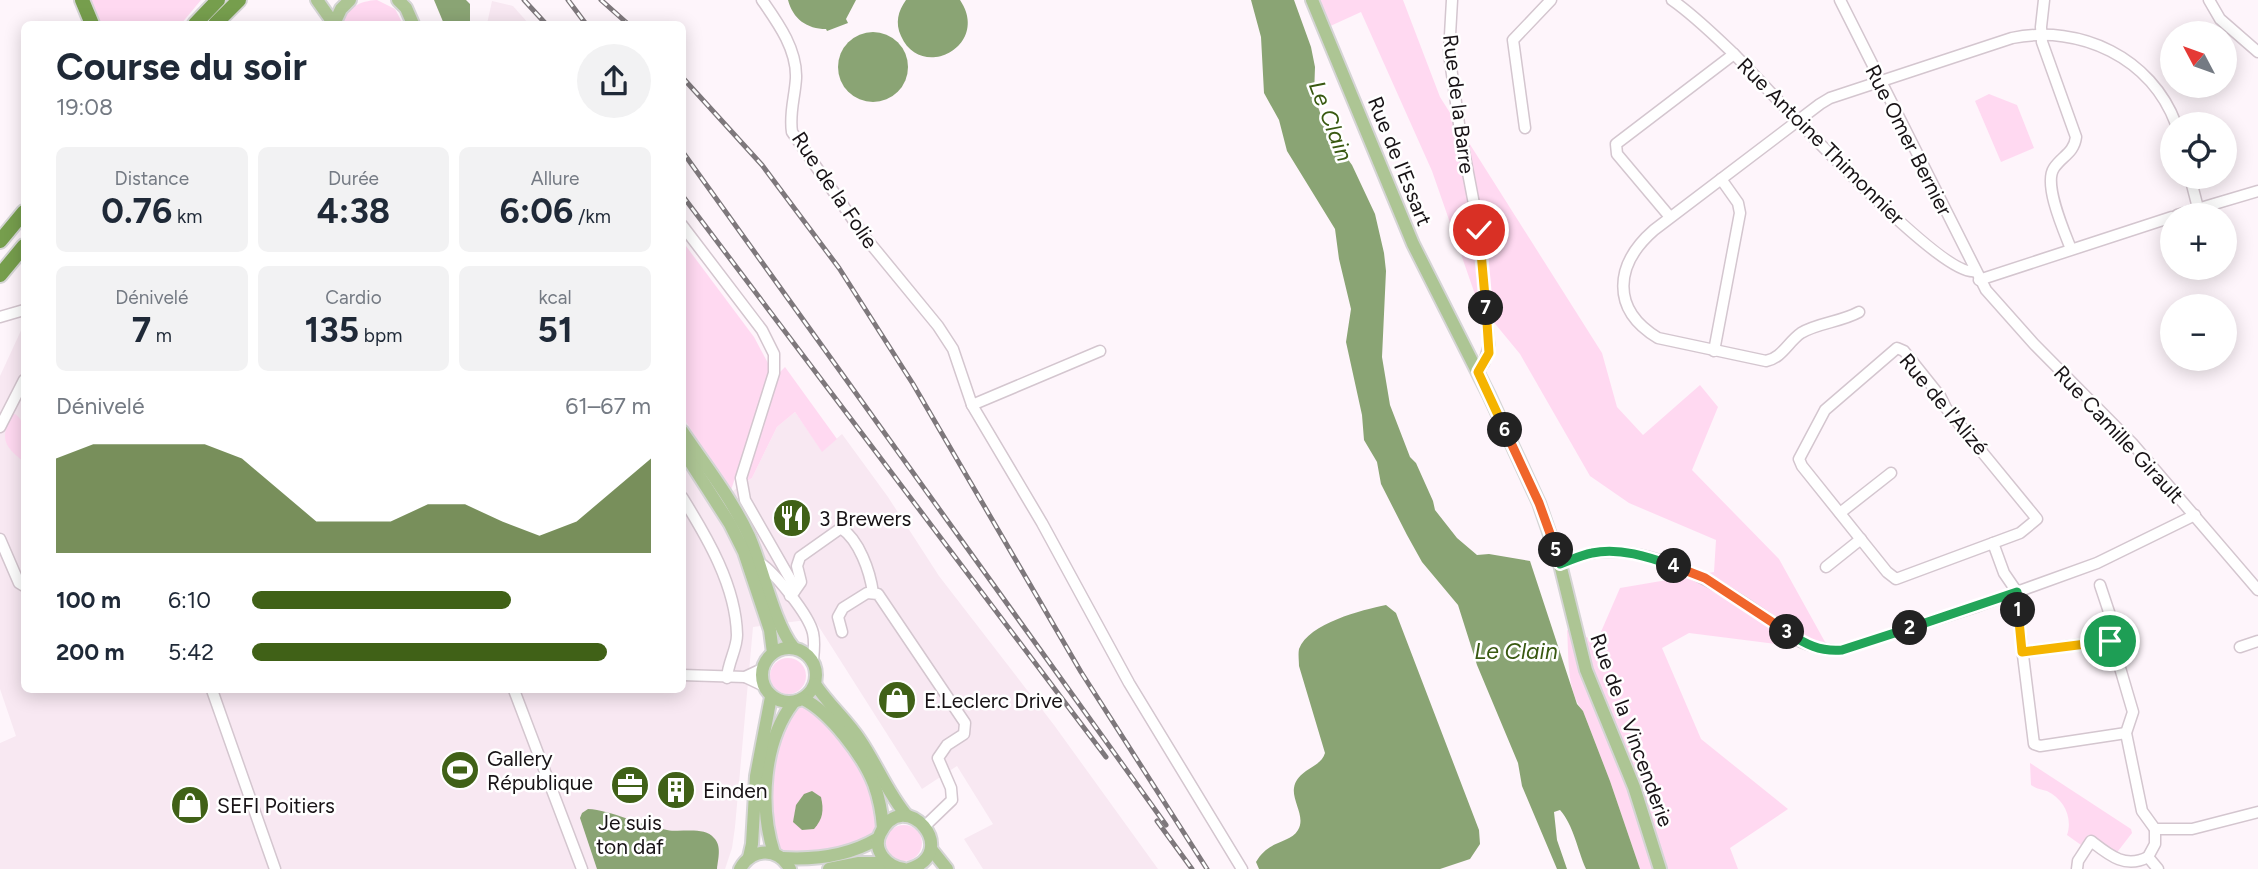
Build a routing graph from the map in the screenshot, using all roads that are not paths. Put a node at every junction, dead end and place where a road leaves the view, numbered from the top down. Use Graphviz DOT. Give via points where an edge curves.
graph roads {
  1 [pos="82,0"];
  2 [pos="218,0"];
  3 [pos="239,0"];
  4 [pos="247,0"];
  5 [pos="317,0"];
  6 [pos="350,0"];
  7 [pos="398,0"];
  8 [pos="762,0"];
  9 [pos="1312,0"];
  10 [pos="1452,0"];
  11 [pos="1551,0"];
  12 [pos="1672,0"];
  13 [pos="1840,0"];
  14 [pos="2044,0"];
  15 [pos="2209,0"];
  16 [pos="91,21"];
  17 [pos="198,21"];
  18 [pos="218,21"];
  19 [pos="230,21"];
  20 [pos="332,21"];
  21 [pos="335,21"];
  22 [pos="412,21"];
  23 [pos="2041,35"];
  24 [pos="2258,53"];
  25 [pos="1734,54"];
  26 [pos="1881,83"];
  27 [pos="2170,112"];
  28 [pos="1798,121"];
  29 [pos="1525,128"];
  30 [pos="1721,179"];
  31 [pos="2258,191"];
  32 [pos="2216,203"];
  33 [pos="21,216"];
  34 [pos="1670,217"];
  35 [pos="2160,221"];
  36 [pos="21,227"];
  37 [pos="686,230"];
  38 [pos="0,241"];
  39 [pos="2071,249"];
  40 [pos="21,250"];
  41 [pos="0,252"];
  42 [pos="21,257"];
  43 [pos="907,270"];
  44 [pos="0,275"];
  45 [pos="1977,276"];
  46 [pos="897,278"];
  47 [pos="0,281"];
  48 [pos="21,311"];
  49 [pos="1859,312"];
  50 [pos="13,313"];
  51 [pos="21,316"];
  52 [pos="0,317"];
  53 [pos="1100,351"];
  54 [pos="1714,351"];
  55 [pos="1478,372"];
  56 [pos="21,386"];
  57 [pos="972,405"];
  58 [pos="0,427"];
  59 [pos="686,436"];
  60 [pos="686,455"];
  61 [pos="1891,473"];
  62 [pos="686,504"];
  63 [pos="1840,513"];
  64 [pos="2195,515"];
  65 [pos="0,539"];
  66 [pos="1861,539"];
  67 [pos="1993,543"];
  68 [pos="760,563"];
  69 [pos="1560,564"];
  70 [pos="1826,567"];
  71 [pos="21,584"];
  72 [pos="2100,585"];
  73 [pos="2258,590"];
  74 [pos="2017,592"];
  75 [pos="873,593"];
  76 [pos="792,594"];
  77 [pos="842,632"];
  78 [pos="2110,641"];
  79 [pos="2258,641"];
  80 [pos="793,647"];
  81 [pos="2241,647"];
  82 [pos="2022,652"];
  83 [pos="773,653"];
  84 [pos="813,660"];
  85 [pos="762,669"];
  86 [pos="686,675"];
  87 [pos="745,677"];
  88 [pos="727,678"];
  89 [pos="815,684"];
  90 [pos="767,692"];
  91 [pos="213,693"];
  92 [pos="515,693"];
  93 [pos="798,701"];
  94 [pos="2126,733"];
  95 [pos="2258,812"];
  96 [pos="907,816"];
  97 [pos="925,826"];
  98 [pos="2155,829"];
  99 [pos="880,833"];
  100 [pos="930,849"];
  101 [pos="778,855"];
  102 [pos="2148,857"];
  103 [pos="749,858"];
  104 [pos="887,863"];
  105 [pos="914,868"];
  106 [pos="275,869"];
  107 [pos="582,869"];
  108 [pos="740,869"];
  109 [pos="790,869"];
  110 [pos="829,869"];
  111 [pos="947,869"];
  112 [pos="1242,869"];
  113 [pos="1660,869"];
  114 [pos="2077,869"];
  115 [pos="2158,869"];
  1 -- 16 [label="highway"];
  2 -- 17 [label="highway"];
  3 -- 18 [label="highway"];
  4 -- 19 [label="highway"];
  5 -- 20 [label="main road"];
  6 -- 21 [label="main road"];
  7 -- 22 [label="main road"];
  8 -- 46 [label="street, Rue de la Folie" via="794,56 792,132"];
  9 -- 55 [label="main road, Rue de l'Essart" via="1413,244"];
  10 -- 55 [label="street, Rue de la Barre" via="1449,53 1479,230 1489,345"];
  11 -- 29 [label="street" via="1513,40"];
  12 -- 25 [label="street, Rue Antoine Thimonnier"];
  13 -- 26 [label="street, Rue Omer Bernier"];
  14 -- 23 [label="street"];
  15 -- 24 [label="street" via="2220,19"];
  23 -- 26 [label="street" via="2012,38"];
  23 -- 27 [label="street" via="2091,41 2122,57 2146,76"];
  23 -- 39 [label="street" via="2076,137 2072,150 2054,167 2050,182"];
  25 -- 28 [label="street, Rue Antoine Thimonnier"];
  25 -- 34 [label="street" via="1615,144 1617,154"];
  26 -- 28 [label="street" via="1830,98"];
  26 -- 45 [label="street, Rue Omer Bernier"];
  28 -- 30 [label="street"];
  28 -- 45 [label="street, Rue Antoine Thimonnier" via="1929,247"];
  30 -- 34 [label="street"];
  30 -- 54 [label="street" via="1740,213"];
  31 -- 32 [label="street"];
  33 -- 38 [label="highway"];
  34 -- 54 [label="street" via="1634,250 1625,271 1624,296 1632,314 1653,335"];
  35 -- 39 [label="street"];
  36 -- 41 [label="highway"];
  37 -- 76 [label="street" via="762,330 774,354 774,373 741,478 745,500 791,580"];
  39 -- 45 [label="street"];
  40 -- 44 [label="highway"];
  42 -- 47 [label="highway"];
  43 -- 46 [label="street"];
  45 -- 64 [label="street, Rue Camille Girault" via="2034,344"];
  46 -- 57 [label="street, Rue de la Folie" via="953,349"];
  48 -- 50 [label="street"];
  49 -- 54 [label="street" via="1803,332 1769,361"];
  50 -- 51 [label="street"];
  50 -- 52 [label="street"];
  53 -- 57 [label="street"];
  55 -- 69 [label="main road, Rue de l'Essart" via="1539,503"];
  56 -- 58 [label="street"];
  57 -- 112 [label="street, Rue de la Folie" via="1129,683"];
  59 -- 68 [label="main road" via="747,533"];
  60 -- 83 [label="main road" via="744,552"];
  61 -- 63 [label="street"];
  62 -- 88 [label="street" via="719,565 730,597 737,636"];
  63 -- 66 [label="street, Rue de l'Alizé"];
  63 -- 67 [label="street, Rue de l'Alizé" via="1799,463 1800,454 1825,410 1900,348 2037,518 2022,531"];
  64 -- 73 [label="street, Rue Camille Girault"];
  64 -- 74 [label="street" via="2097,563"];
  65 -- 71 [label="street"];
  66 -- 67 [label="street, Rue de l'Alizé" via="1896,579"];
  66 -- 70 [label="street"];
  67 -- 74 [label="street"];
  68 -- 76 [label="street"];
  68 -- 80 [label="main road"];
  69 -- 74 [label="street" via="1611,552 1656,560 1705,578 1817,649 1842,650"];
  69 -- 113 [label="main road, Rue de la Vincenderie" via="1586,670 1634,786"];
  72 -- 78 [label="street" via="2111,618"];
  74 -- 82 [label="street"];
  75 -- 76 [label="street" via="872,580 850,535 841,528 800,557 801,582"];
  75 -- 77 [label="street" via="839,613"];
  75 -- 97 [label="street" via="881,598 965,723 964,734 938,758 952,800"];
  76 -- 84 [label="street" via="813,631"];
  78 -- 82 [label="street"];
  78 -- 94 [label="street" via="2133,712"];
  79 -- 81 [label="street"];
  80 -- 83 [label="main road"];
  80 -- 84 [label="main road"];
  82 -- 94 [label="street" via="2034,744"];
  83 -- 85 [label="main road"];
  84 -- 89 [label="main road"];
  85 -- 87 [label="street"];
  85 -- 90 [label="main road"];
  86 -- 88 [label="street"];
  87 -- 88 [label="street"];
  87 -- 90 [label="street"];
  89 -- 93 [label="main road"];
  89 -- 96 [label="main road" via="858,736"];
  90 -- 93 [label="main road" via="781,702"];
  90 -- 103 [label="main road"];
  91 -- 106 [label="street"];
  92 -- 107 [label="street"];
  93 -- 99 [label="main road" via="825,714 866,769 879,800"];
  93 -- 101 [label="main road" via="783,717 768,771 767,823"];
  94 -- 98 [label="street" via="2142,811"];
  95 -- 98 [label="street" via="2192,829"];
  96 -- 97 [label="main road"];
  96 -- 99 [label="main road" via="893,818"];
  97 -- 100 [label="main road"];
  98 -- 102 [label="street" via="2155,844"];
  99 -- 101 [label="main road" via="855,850 831,856"];
  99 -- 104 [label="main road" via="880,852"];
  100 -- 105 [label="main road"];
  100 -- 111 [label="main road"];
  101 -- 103 [label="main road" via="757,853"];
  101 -- 109 [label="main road"];
  102 -- 114 [label="street" via="2121,863 2091,841"];
  102 -- 115 [label="street"];
  103 -- 108 [label="main road"];
  104 -- 105 [label="main road"];
  104 -- 110 [label="main road"];
}
